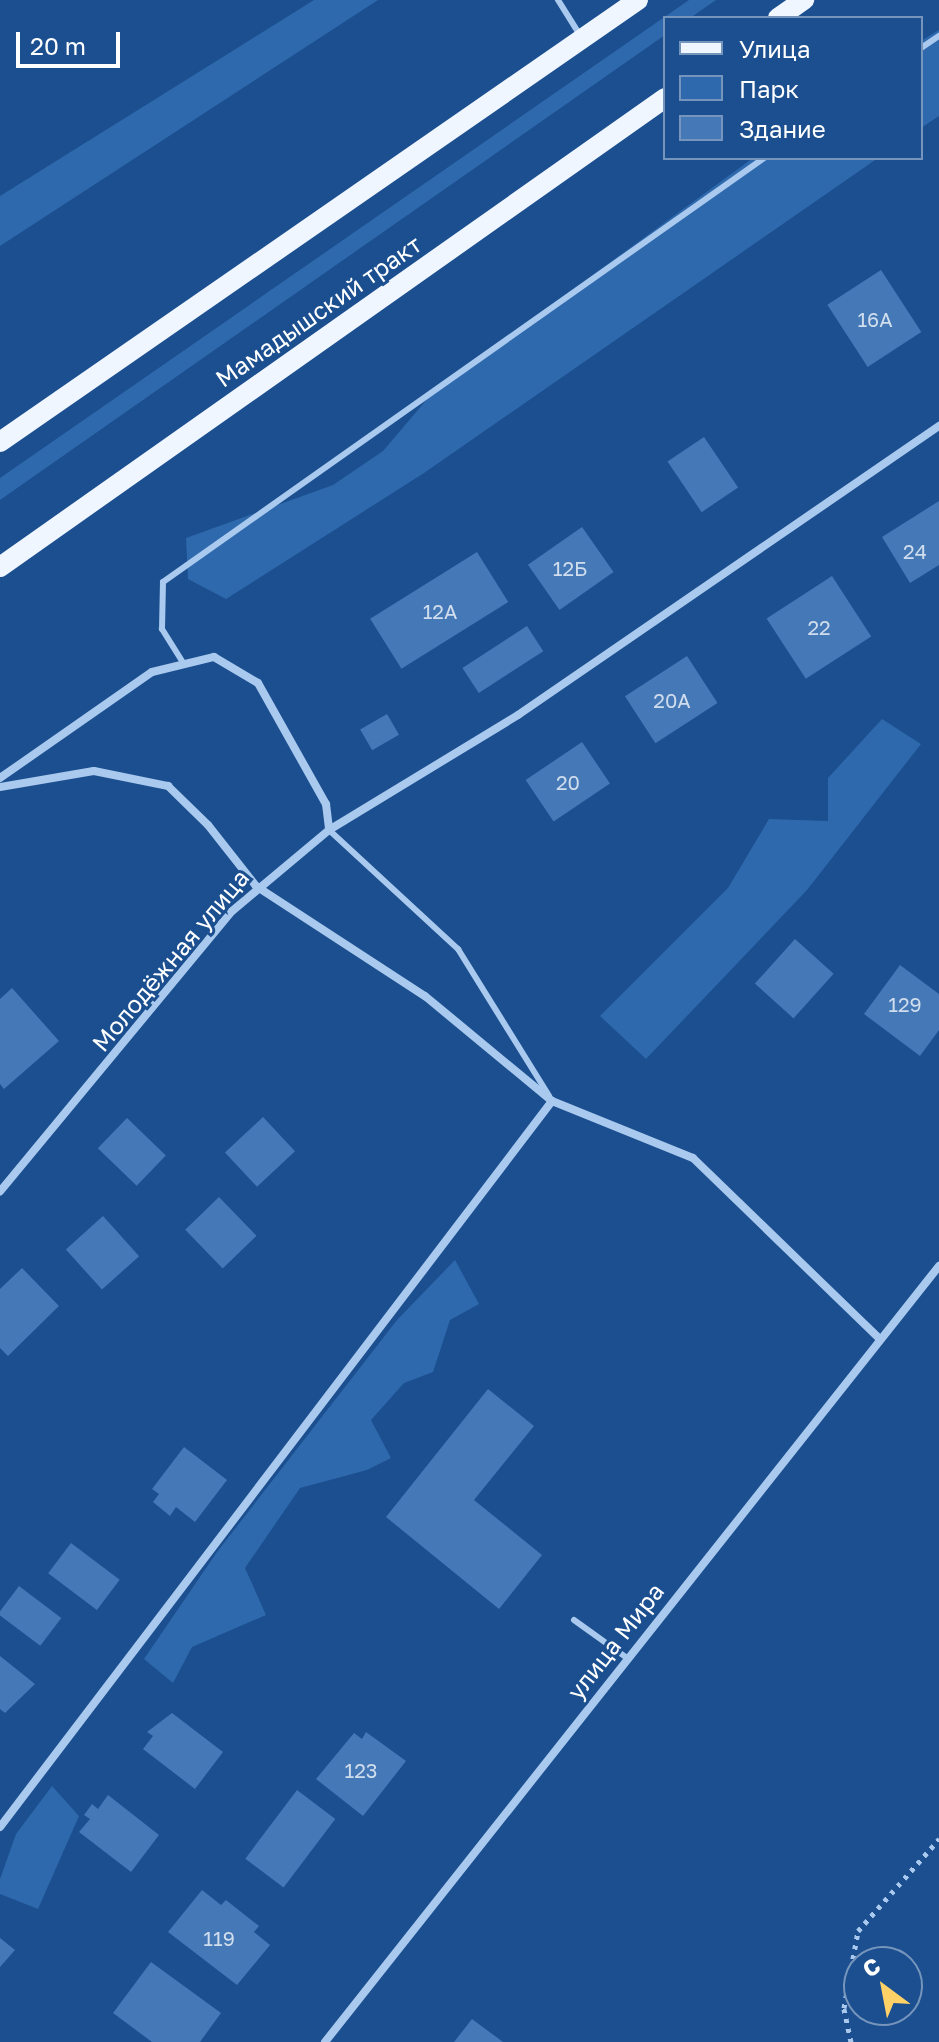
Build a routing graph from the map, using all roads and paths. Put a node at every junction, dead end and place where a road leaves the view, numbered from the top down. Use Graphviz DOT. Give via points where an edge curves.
graph roads {
  1 [pos="558,0"];
  2 [pos="638,0"];
  3 [pos="804,0"];
  4 [pos="781,16"];
  5 [pos="581,39"];
  6 [pos="663,99"];
  7 [pos="761,160"];
  8 [pos="939,426"];
  9 [pos="0,442"];
  10 [pos="0,567"];
  11 [pos="182,661"];
  12 [pos="0,778"];
  13 [pos="0,787"];
  14 [pos="329,830"];
  15 [pos="256,886"];
  16 [pos="552,1101"];
  17 [pos="0,1191"];
  18 [pos="939,1266"];
  19 [pos="880,1339"];
  20 [pos="574,1620"];
  21 [pos="627,1658"];
  22 [pos="0,1827"];
  23 [pos="939,1839"];
  24 [pos="325,2042"];
  25 [pos="851,2042"];
  1 -- 5 [label="lane"];
  2 -- 5 [label="main road"];
  3 -- 4 [label="main road"];
  5 -- 9 [label="main road"];
  6 -- 10 [label="main road, Мамадышский тракт"];
  7 -- 11 [label="lane" via="163,582 162,629"];
  8 -- 14 [label="street, Молодёжная улица" via="518,715"];
  11 -- 12 [label="street" via="152,672"];
  11 -- 14 [label="street" via="214,657 258,683 326,804"];
  13 -- 15 [label="street" via="94,771 168,786 208,825"];
  14 -- 15 [label="street, Молодёжная улица"];
  14 -- 16 [label="lane" via="458,949"];
  15 -- 16 [label="street" via="425,996"];
  15 -- 17 [label="street, Молодёжная улица"];
  16 -- 19 [label="street" via="693,1158"];
  16 -- 22 [label="street"];
  18 -- 19 [label="street, улица Мира"];
  19 -- 21 [label="street, улица Мира"];
  20 -- 21 [label="lane"];
  21 -- 24 [label="street, улица Мира"];
  23 -- 25 [label="path" via="858,1931 844,2008"];
}
